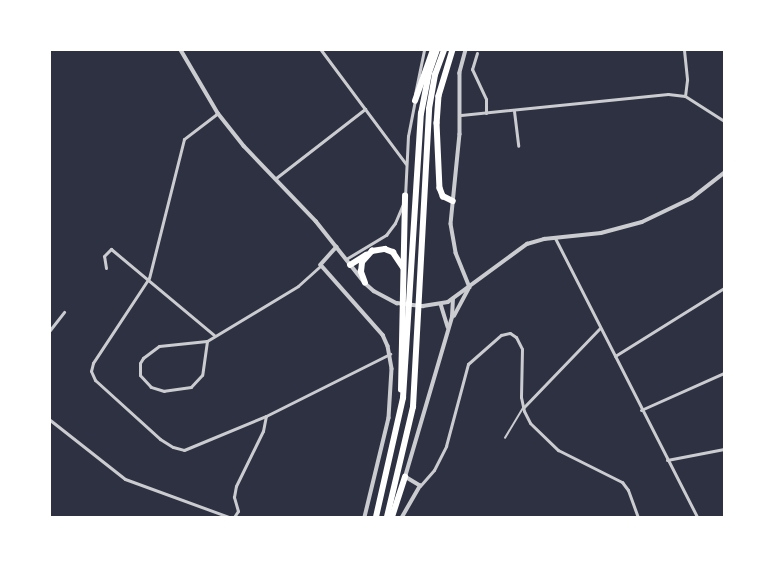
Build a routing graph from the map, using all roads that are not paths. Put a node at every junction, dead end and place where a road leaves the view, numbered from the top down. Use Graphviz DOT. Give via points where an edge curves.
graph roads {
  1 [pos="181,50"];
  2 [pos="321,50"];
  3 [pos="424,50"];
  4 [pos="433,50"];
  5 [pos="437,50"];
  6 [pos="444,50"];
  7 [pos="453,50"];
  8 [pos="466,50"];
  9 [pos="684,50"];
  10 [pos="477,53"];
  11 [pos="684,96"];
  12 [pos="415,100"];
  13 [pos="365,109"];
  14 [pos="514,111"];
  15 [pos="218,113"];
  16 [pos="486,113"];
  17 [pos="461,115"];
  18 [pos="724,121"];
  19 [pos="518,146"];
  20 [pos="406,164"];
  21 [pos="724,173"];
  22 [pos="276,178"];
  23 [pos="405,196"];
  24 [pos="453,201"];
  25 [pos="555,238"];
  26 [pos="337,247"];
  27 [pos="366,255"];
  28 [pos="346,259"];
  29 [pos="321,265"];
  30 [pos="350,265"];
  31 [pos="106,268"];
  32 [pos="404,269"];
  33 [pos="149,278"];
  34 [pos="365,283"];
  35 [pos="470,287"];
  36 [pos="724,288"];
  37 [pos="453,299"];
  38 [pos="439,304"];
  39 [pos="64,312"];
  40 [pos="600,328"];
  41 [pos="50,330"];
  42 [pos="448,330"];
  43 [pos="214,335"];
  44 [pos="207,341"];
  45 [pos="390,354"];
  46 [pos="615,356"];
  47 [pos="724,373"];
  48 [pos="523,408"];
  49 [pos="641,410"];
  50 [pos="400,415"];
  51 [pos="266,416"];
  52 [pos="50,420"];
  53 [pos="505,438"];
  54 [pos="724,449"];
  55 [pos="667,460"];
  56 [pos="405,477"];
  57 [pos="420,486"];
  58 [pos="235,516"];
  59 [pos="229,517"];
  60 [pos="365,517"];
  61 [pos="376,517"];
  62 [pos="387,517"];
  63 [pos="392,517"];
  64 [pos="402,517"];
  65 [pos="638,517"];
  66 [pos="697,517"];
  1 -- 15 [label="street"];
  2 -- 13 [label="street"];
  3 -- 12 [label="street"];
  4 -- 12 [label="highway"];
  5 -- 50 [label="highway" via="428,73 421,114 405,378"];
  6 -- 62 [label="highway" via="435,75 429,109 413,407"];
  7 -- 24 [label="highway" via="439,96 437,123 440,188 443,196"];
  8 -- 17 [label="street" via="460,73"];
  9 -- 11 [label="street" via="687,85"];
  10 -- 16 [label="street" via="472,69 486,99"];
  11 -- 14 [label="street" via="657,94"];
  11 -- 18 [label="street"];
  12 -- 20 [label="street"];
  13 -- 20 [label="street"];
  13 -- 22 [label="street"];
  14 -- 16 [label="street"];
  14 -- 19 [label="street"];
  15 -- 22 [label="street" via="244,146"];
  15 -- 33 [label="street" via="184,139"];
  16 -- 17 [label="street"];
  17 -- 24 [label="street"];
  20 -- 23 [label="street"];
  21 -- 25 [label="street" via="692,198 651,218 601,233"];
  22 -- 26 [label="street"];
  23 -- 28 [label="street" via="398,218 386,235"];
  23 -- 32 [label="highway"];
  24 -- 35 [label="street" via="452,237"];
  25 -- 35 [label="street" via="524,245"];
  25 -- 40 [label="street"];
  26 -- 28 [label="street"];
  26 -- 29 [label="street"];
  27 -- 30 [label="highway"];
  27 -- 32 [label="highway" via="378,249 389,250 398,258"];
  27 -- 34 [label="highway" via="361,269"];
  28 -- 30 [label="street"];
  29 -- 43 [label="street" via="290,292"];
  29 -- 45 [label="street" via="379,330"];
  30 -- 34 [label="street"];
  31 -- 33 [label="street" via="104,256 111,249"];
  32 -- 50 [label="highway"];
  33 -- 43 [label="street"];
  33 -- 51 [label="street" via="93,363 93,377 102,388 160,439 180,450 194,447"];
  34 -- 38 [label="street" via="383,297 403,304"];
  35 -- 37 [label="street"];
  35 -- 42 [label="street"];
  36 -- 46 [label="street"];
  37 -- 38 [label="street"];
  37 -- 42 [label="street" via="453,313"];
  38 -- 42 [label="street" via="446,315"];
  39 -- 41 [label="street"];
  40 -- 46 [label="street"];
  40 -- 48 [label="street"];
  42 -- 56 [label="street"];
  43 -- 44 [label="street"];
  44 -- 44 [label="street" via="202,374 191,387 164,391 151,387 140,375 140,362 159,346"];
  45 -- 51 [label="street"];
  45 -- 60 [label="street" via="390,418"];
  46 -- 49 [label="street"];
  47 -- 49 [label="street"];
  48 -- 53 [label="lane"];
  48 -- 57 [label="street" via="523,354 516,337 504,334 475,357 467,367 450,434 441,458"];
  48 -- 65 [label="street" via="530,423 554,447 624,484"];
  49 -- 55 [label="street"];
  50 -- 61 [label="highway"];
  51 -- 58 [label="street" via="263,431 236,486"];
  52 -- 59 [label="street" via="125,478"];
  54 -- 55 [label="street"];
  55 -- 66 [label="street"];
  56 -- 57 [label="street"];
  56 -- 63 [label="highway"];
  57 -- 64 [label="street"];
}
